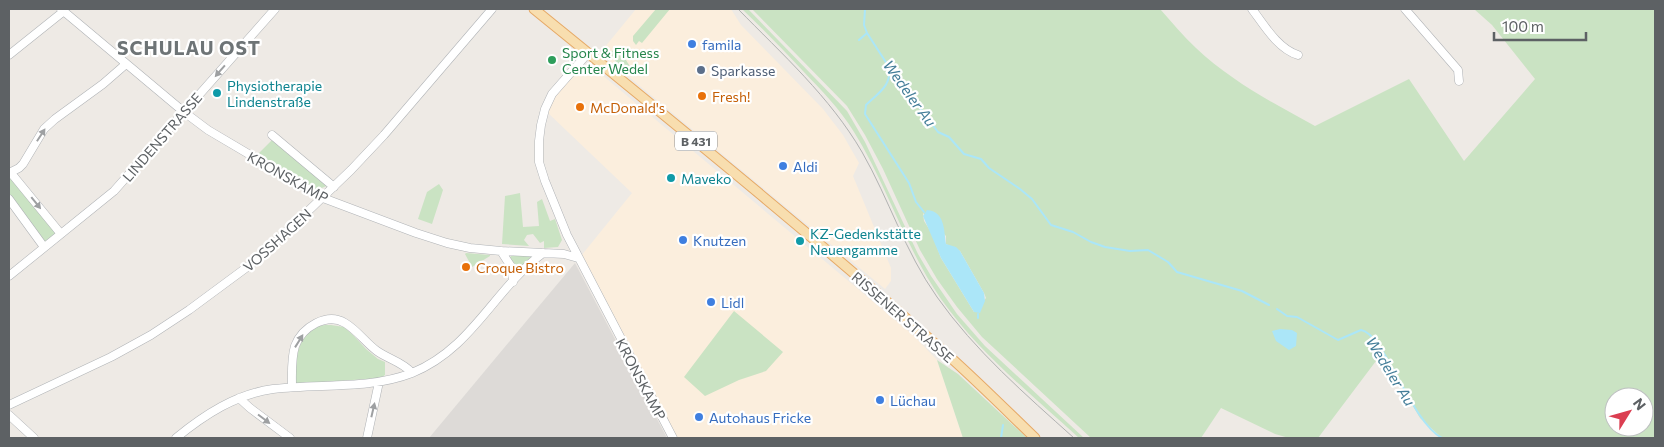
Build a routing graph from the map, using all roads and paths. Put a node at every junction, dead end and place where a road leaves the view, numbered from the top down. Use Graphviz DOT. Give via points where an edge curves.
graph roads {
  1 [pos="275,9"];
  2 [pos="492,9"];
  3 [pos="534,9"];
  4 [pos="1252,9"];
  5 [pos="1405,9"];
  6 [pos="62,10"];
  7 [pos="588,53"];
  8 [pos="1298,54"];
  9 [pos="9,55"];
  10 [pos="126,64"];
  11 [pos="1459,81"];
  12 [pos="184,112"];
  13 [pos="272,135"];
  14 [pos="10,173"];
  15 [pos="334,187"];
  16 [pos="323,198"];
  17 [pos="9,199"];
  18 [pos="61,234"];
  19 [pos="567,235"];
  20 [pos="44,247"];
  21 [pos="501,251"];
  22 [pos="542,253"];
  23 [pos="558,254"];
  24 [pos="578,258"];
  25 [pos="9,276"];
  26 [pos="512,282"];
  27 [pos="412,373"];
  28 [pos="379,382"];
  29 [pos="292,388"];
  30 [pos="239,398"];
  31 [pos="9,405"];
  32 [pos="9,415"];
  33 [pos="180,437"];
  34 [pos="34,438"];
  35 [pos="290,438"];
  36 [pos="367,438"];
  37 [pos="673,438"];
  38 [pos="1035,438"];
  1 -- 12 [label="street, LINDENSTRASSE, one-way"];
  2 -- 15 [label="street, VOSSHAGEN" via="398,120"];
  3 -- 7 [label="main road, RISSENER STRASSE / B 431"];
  4 -- 8 [label="street" via="1289,52"];
  5 -- 11 [label="street" via="1458,70"];
  6 -- 9 [label="street"];
  6 -- 10 [label="street, KRONSKAMP"];
  7 -- 19 [label="street" via="552,94 540,125 539,162"];
  7 -- 38 [label="main road, RISSENER STRASSE / B 431" via="911,323"];
  10 -- 12 [label="street, KRONSKAMP"];
  14 -- 10 [label="street, one-way" via="23,164 44,129"];
  12 -- 16 [label="street, KRONSKAMP" via="244,153"];
  12 -- 18 [label="street, LINDENSTRASSE" via="114,191"];
  13 -- 15 [label="street, KRONSKAMP"];
  14 -- 18 [label="street, one-way"];
  15 -- 16 [label="street, VOSSHAGEN"];
  16 -- 21 [label="street, KRONSKAMP" via="430,238 470,248"];
  16 -- 31 [label="street, VOSSHAGEN" via="258,259 189,310 111,357"];
  17 -- 20 [label="street"];
  18 -- 20 [label="street, LINDENSTRASSE"];
  19 -- 23 [label="street" via="566,245"];
  19 -- 24 [label="street"];
  20 -- 25 [label="street, LINDENSTRASSE"];
  21 -- 22 [label="street, KRONSKAMP"];
  21 -- 26 [label="street" via="512,268"];
  22 -- 23 [label="street, KRONSKAMP"];
  22 -- 26 [label="street"];
  23 -- 24 [label="street, KRONSKAMP"];
  24 -- 37 [label="street, KRONSKAMP"];
  26 -- 27 [label="street" via="454,347 433,363"];
  27 -- 28 [label="street"];
  29 -- 27 [label="street, one-way" via="296,344 308,328 320,320 345,323 378,352 408,367"];
  28 -- 29 [label="street"];
  36 -- 28 [label="street, one-way"];
  29 -- 30 [label="street" via="272,389"];
  30 -- 33 [label="street" via="212,412"];
  30 -- 35 [label="street, one-way"];
  32 -- 34 [label="street"];
}
